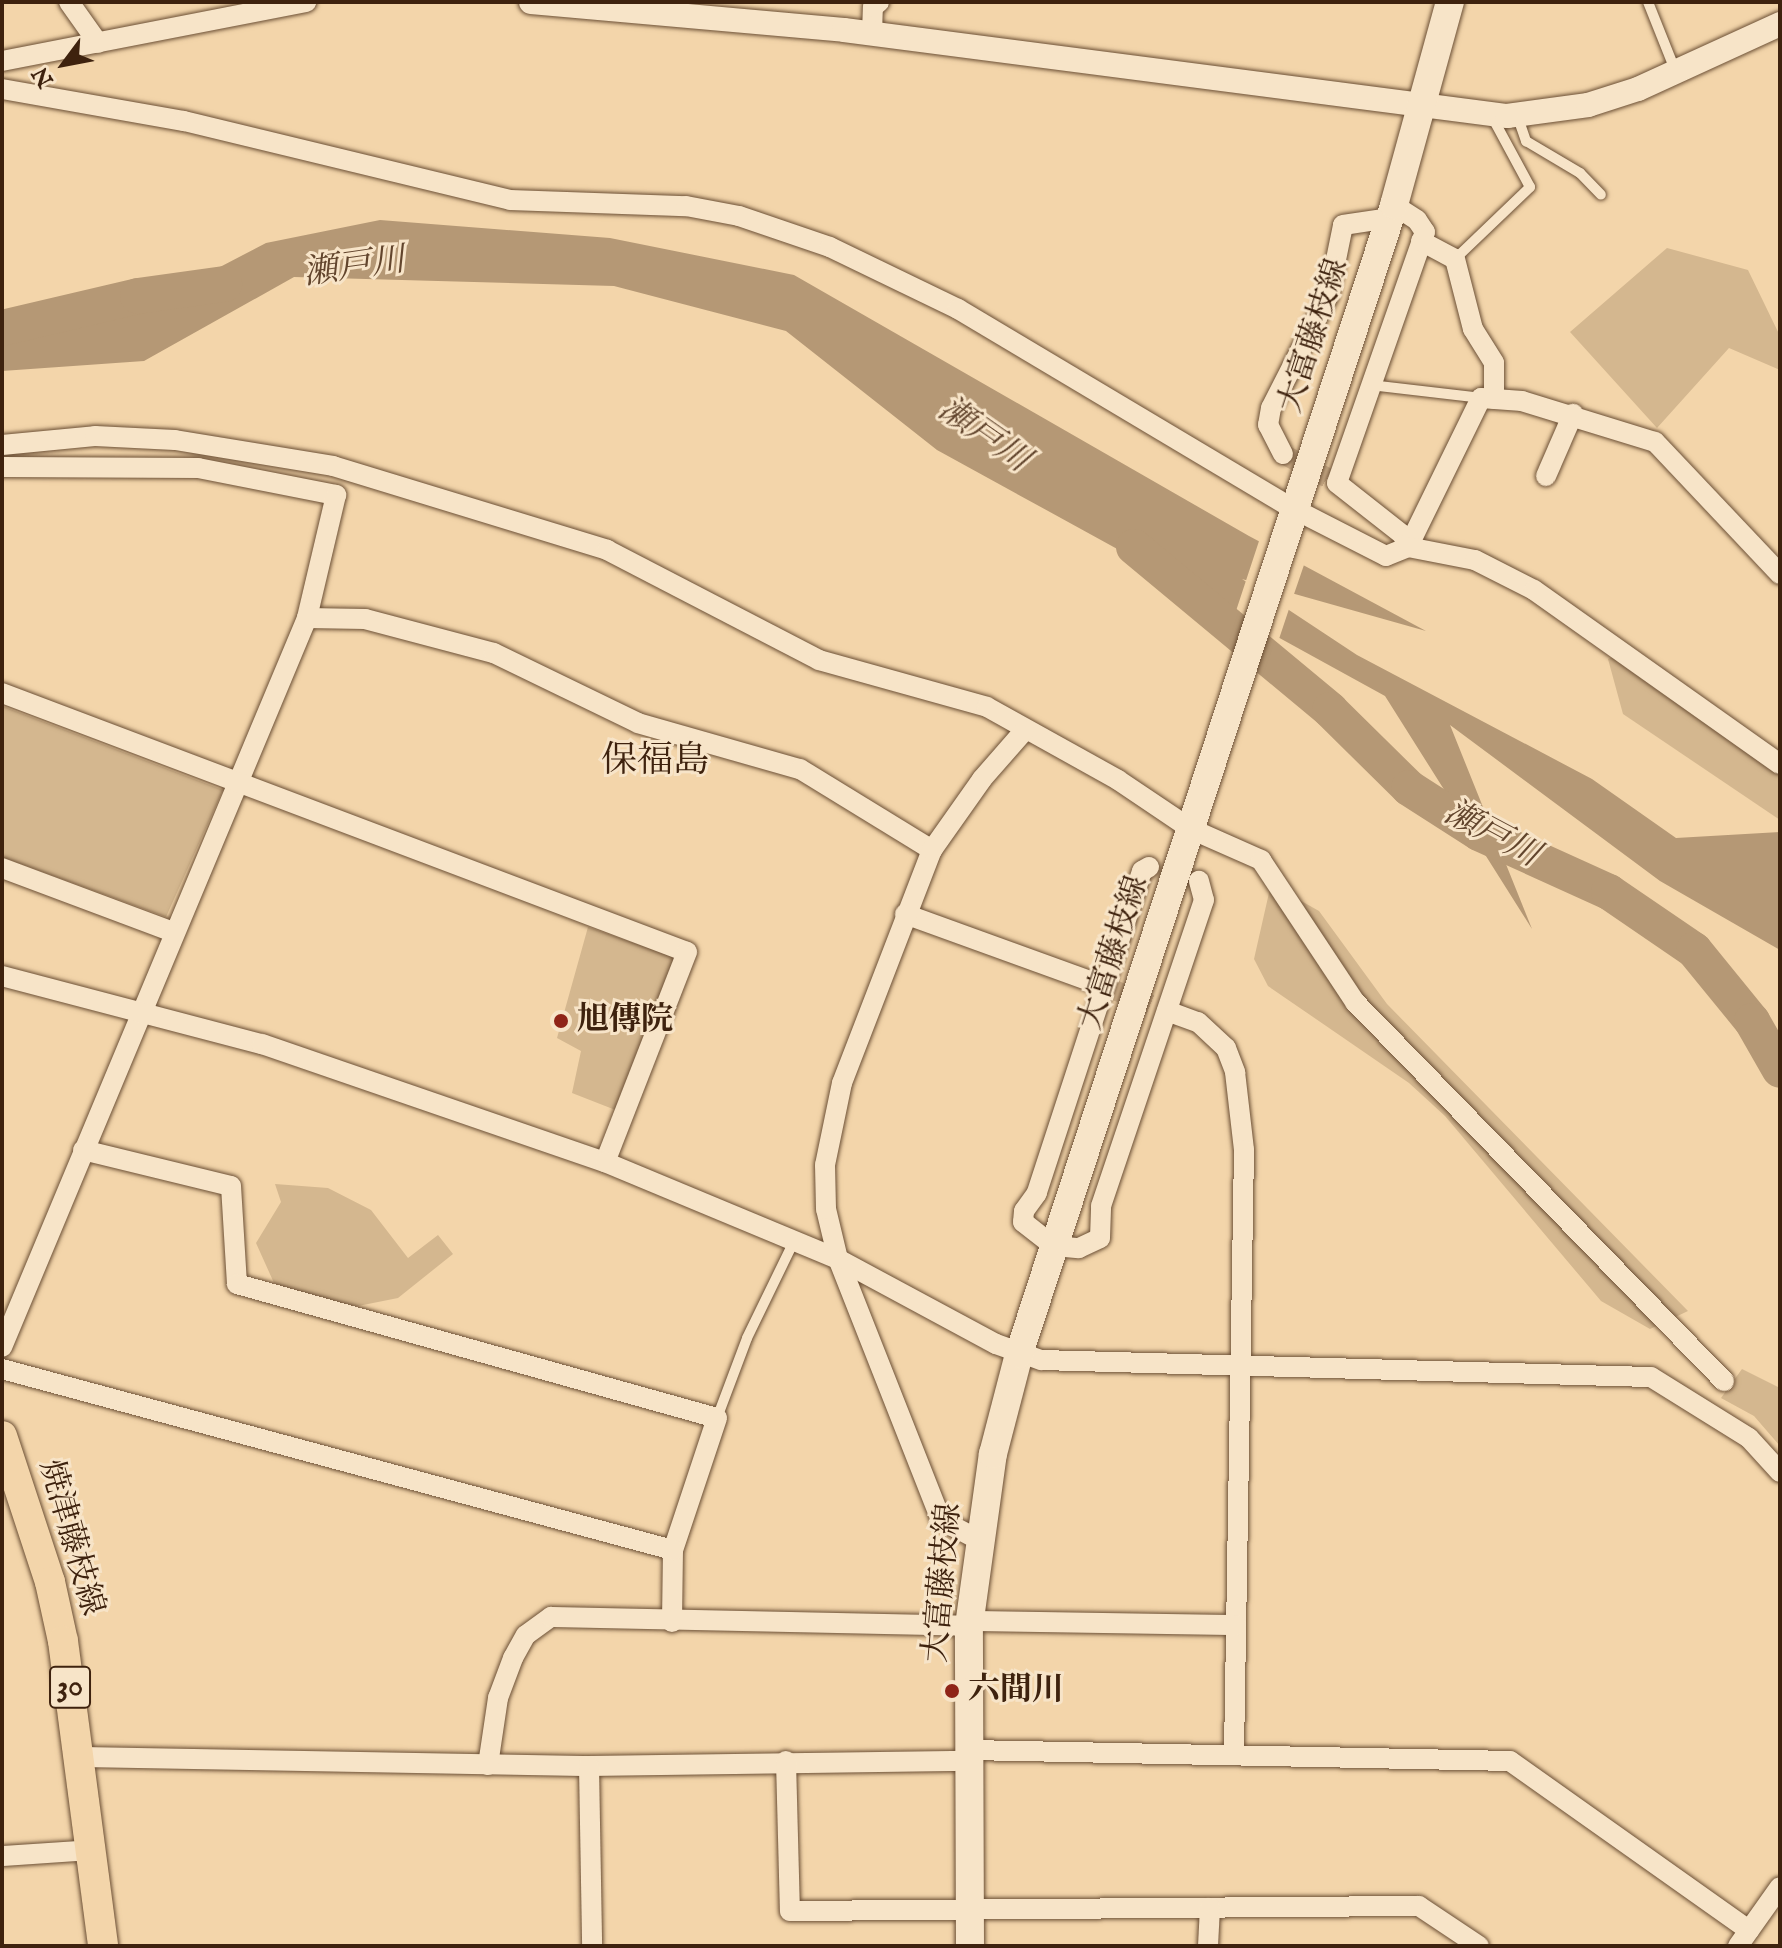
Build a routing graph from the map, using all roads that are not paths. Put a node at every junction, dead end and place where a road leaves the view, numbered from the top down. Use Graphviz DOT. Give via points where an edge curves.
graph roads {
  1 [pos="69,2"];
  2 [pos="306,2"];
  3 [pos="531,2"];
  4 [pos="879,2"];
  5 [pos="1450,2"];
  6 [pos="1648,2"];
  7 [pos="1780,24"];
  8 [pos="872,33"];
  9 [pos="98,43"];
  10 [pos="2,61"];
  11 [pos="1676,72"];
  12 [pos="2,89"];
  13 [pos="1419,105"];
  14 [pos="1491,114"];
  15 [pos="1517,115"];
  16 [pos="1601,195"];
  17 [pos="1392,212"];
  18 [pos="1421,241"];
  19 [pos="1455,259"];
  20 [pos="1369,385"];
  21 [pos="1488,398"];
  22 [pos="1573,414"];
  23 [pos="2,445"];
  24 [pos="1283,454"];
  25 [pos="2,467"];
  26 [pos="1546,476"];
  27 [pos="1291,517"];
  28 [pos="1408,547"];
  29 [pos="1780,574"];
  30 [pos="307,618"];
  31 [pos="2,693"];
  32 [pos="1024,731"];
  33 [pos="1780,764"];
  34 [pos="236,783"];
  35 [pos="1194,820"];
  36 [pos="932,850"];
  37 [pos="1149,867"];
  38 [pos="2,868"];
  39 [pos="1199,881"];
  40 [pos="905,914"];
  41 [pos="173,932"];
  42 [pos="2,976"];
  43 [pos="1104,986"];
  44 [pos="1167,1011"];
  45 [pos="139,1014"];
  46 [pos="83,1150"];
  47 [pos="605,1162"];
  48 [pos="794,1241"];
  49 [pos="1054,1246"];
  50 [pos="838,1259"];
  51 [pos="2,1347"];
  52 [pos="1019,1354"];
  53 [pos="1241,1368"];
  54 [pos="2,1369"];
  55 [pos="1724,1381"];
  56 [pos="717,1418"];
  57 [pos="2,1436"];
  58 [pos="1780,1472"];
  59 [pos="979,1540"];
  60 [pos="673,1550"];
  61 [pos="672,1622"];
  62 [pos="970,1624"];
  63 [pos="1236,1625"];
  64 [pos="970,1755"];
  65 [pos="1234,1755"];
  66 [pos="82,1757"];
  67 [pos="786,1761"];
  68 [pos="488,1765"];
  69 [pos="589,1766"];
  70 [pos="92,1850"];
  71 [pos="2,1856"];
  72 [pos="1780,1887"];
  73 [pos="1210,1908"];
  74 [pos="970,1910"];
  75 [pos="1743,1938"];
  76 [pos="103,1946"];
  77 [pos="592,1946"];
  78 [pos="970,1946"];
  79 [pos="1208,1946"];
  80 [pos="1479,1946"];
  1 -- 9 [label="street"];
  2 -- 9 [label="street"];
  3 -- 8 [label="street"];
  4 -- 8 [label="street" via="873,7"];
  5 -- 13 [label="main road, 大富藤枝線"];
  6 -- 11 [label="lane"];
  7 -- 11 [label="street"];
  8 -- 13 [label="street"];
  9 -- 10 [label="street"];
  11 -- 15 [label="street" via="1588,105"];
  12 -- 27 [label="street" via="184,121 510,200 686,206 739,216 830,247 958,309"];
  13 -- 14 [label="street"];
  13 -- 17 [label="main road, 大富藤枝線"];
  14 -- 15 [label="street"];
  14 -- 19 [label="lane" via="1530,187"];
  15 -- 16 [label="lane" via="1526,141 1580,173"];
  17 -- 18 [label="street" via="1417,220 1425,232"];
  17 -- 24 [label="street" via="1343,225 1329,294 1271,408 1268,425"];
  17 -- 27 [label="main road, 大富藤枝線"];
  18 -- 19 [label="street"];
  18 -- 20 [label="street"];
  19 -- 21 [label="street" via="1473,329 1494,363"];
  20 -- 21 [label="lane"];
  20 -- 28 [label="street" via="1337,483 1395,527"];
  21 -- 22 [label="street"];
  21 -- 28 [label="street"];
  22 -- 26 [label="street"];
  22 -- 29 [label="street" via="1655,442"];
  23 -- 32 [label="street" via="95,436 175,440 333,466 607,550 819,660 987,707"];
  25 -- 30 [label="street" via="198,468 336,495"];
  27 -- 28 [label="street" via="1386,556"];
  27 -- 35 [label="main road, 大富藤枝線"];
  28 -- 33 [label="street" via="1475,560 1534,590"];
  30 -- 34 [label="street"];
  30 -- 36 [label="street" via="365,619 494,653 638,723 800,769"];
  31 -- 34 [label="street"];
  32 -- 35 [label="street"];
  32 -- 36 [label="street"];
  34 -- 41 [label="street"];
  34 -- 47 [label="street" via="687,952"];
  35 -- 49 [label="main road, 大富藤枝線"];
  35 -- 55 [label="street" via="1261,860 1355,1002"];
  36 -- 40 [label="street"];
  37 -- 43 [label="street" via="1142,871"];
  38 -- 41 [label="street"];
  39 -- 44 [label="street" via="1204,900"];
  40 -- 43 [label="street"];
  40 -- 50 [label="street" via="842,1083 825,1165 826,1209"];
  41 -- 45 [label="street"];
  42 -- 45 [label="street"];
  43 -- 49 [label="street" via="1037,1193 1024,1211 1023,1222"];
  44 -- 49 [label="street" via="1101,1206 1100,1238 1079,1248"];
  44 -- 53 [label="street" via="1214,1034 1235,1072 1244,1150"];
  45 -- 46 [label="street"];
  45 -- 47 [label="street" via="262,1044 404,1089"];
  46 -- 51 [label="street"];
  46 -- 56 [label="street" via="231,1186 237,1284"];
  47 -- 48 [label="street"];
  48 -- 50 [label="street"];
  48 -- 56 [label="lane" via="747,1338"];
  49 -- 52 [label="main road, 大富藤枝線"];
  50 -- 52 [label="street"];
  50 -- 59 [label="street" via="941,1520"];
  52 -- 53 [label="street" via="1041,1360"];
  52 -- 59 [label="main road, 大富藤枝線" via="993,1454"];
  53 -- 58 [label="street" via="1651,1377 1749,1438"];
  53 -- 63 [label="street"];
  54 -- 60 [label="street"];
  56 -- 60 [label="street"];
  57 -- 66 [label="main road, 焼津藤枝線 / 30" via="50,1582"];
  59 -- 62 [label="main road, 大富藤枝線"];
  60 -- 61 [label="street"];
  61 -- 62 [label="street"];
  61 -- 68 [label="street" via="551,1617 537,1623 513,1658 498,1698"];
  62 -- 63 [label="street"];
  62 -- 64 [label="main road, 大富藤枝線"];
  63 -- 65 [label="street"];
  64 -- 65 [label="street"];
  64 -- 67 [label="street"];
  64 -- 74 [label="main road, 大富藤枝線"];
  65 -- 75 [label="street" via="1510,1761"];
  66 -- 68 [label="street"];
  66 -- 70 [label="main road, 焼津藤枝線 / 30"];
  67 -- 69 [label="street"];
  67 -- 74 [label="street" via="790,1911"];
  68 -- 69 [label="street"];
  69 -- 77 [label="street"];
  70 -- 71 [label="street"];
  70 -- 76 [label="main road, 焼津藤枝線 / 30"];
  72 -- 75 [label="street"];
  73 -- 74 [label="street"];
  73 -- 79 [label="street"];
  73 -- 80 [label="street" via="1419,1906"];
  74 -- 78 [label="main road, 大富藤枝線"];
}
